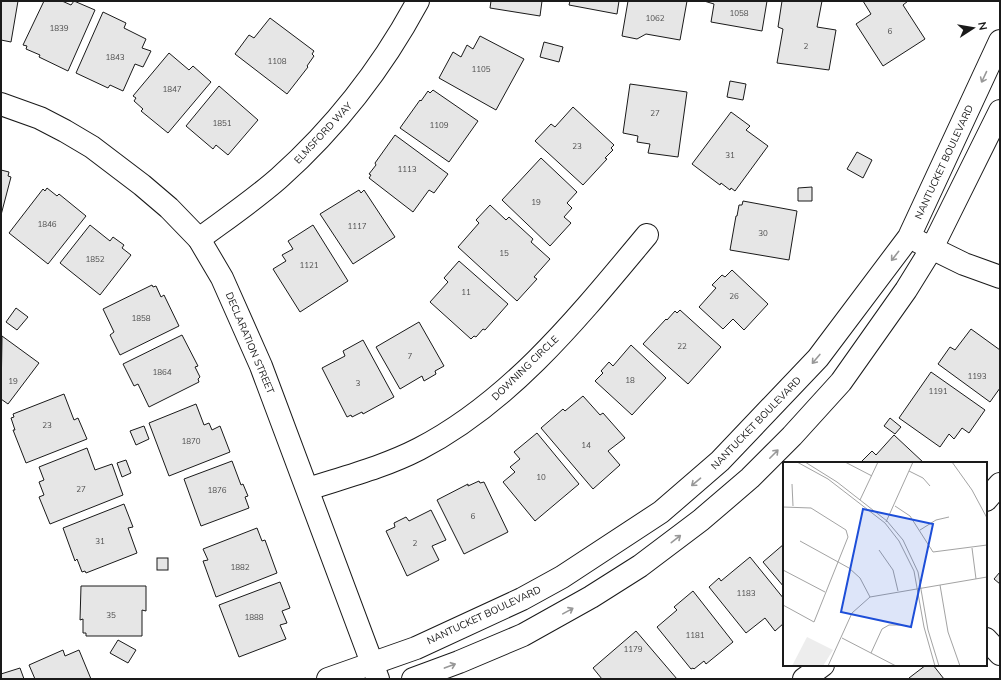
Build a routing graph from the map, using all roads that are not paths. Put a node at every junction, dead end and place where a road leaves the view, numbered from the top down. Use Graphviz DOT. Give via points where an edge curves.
graph roads {
  1 [pos="418,1"];
  2 [pos="1000,42"];
  3 [pos="1,104"];
  4 [pos="1000,111"];
  5 [pos="647,235"];
  6 [pos="909,237"];
  7 [pos="199,239"];
  8 [pos="932,248"];
  9 [pos="1000,277"];
  10 [pos="1000,484"];
  11 [pos="308,489"];
  12 [pos="987,499"];
  13 [pos="987,640"];
  14 [pos="1000,654"];
  15 [pos="822,666"];
  16 [pos="375,671"];
  17 [pos="328,679"];
  18 [pos="413,679"];
  19 [pos="804,679"];
  1 -- 7 [label="street, ELMSFORD WAY" via="379,66 348,108 323,136 278,179"];
  2 -- 6 [label="street, NANTUCKET BOULEVARD, one-way"];
  3 -- 7 [label="street, DECLARATION STREET" via="40,118 92,147 169,208"];
  4 -- 8 [label="street"];
  5 -- 11 [label="street, DOWNING CIRCLE" via="568,326 526,370 488,404 419,449 382,465"];
  6 -- 8 [label="street"];
  6 -- 16 [label="street, NANTUCKET BOULEVARD, one-way" via="818,358 720,461 661,512 562,577 522,599 416,648"];
  7 -- 11 [label="street, DECLARATION STREET" via="237,310"];
  8 -- 9 [label="street" via="964,264"];
  18 -- 8 [label="street, one-way" via="530,632 591,598 640,566 701,520 750,478 841,382 906,290"];
  10 -- 12 [label="street"];
  11 -- 16 [label="street, DECLARATION STREET"];
  13 -- 14 [label="street"];
  15 -- 19 [label="street"];
  16 -- 17 [label="street, NANTUCKET BOULEVARD"];
}
